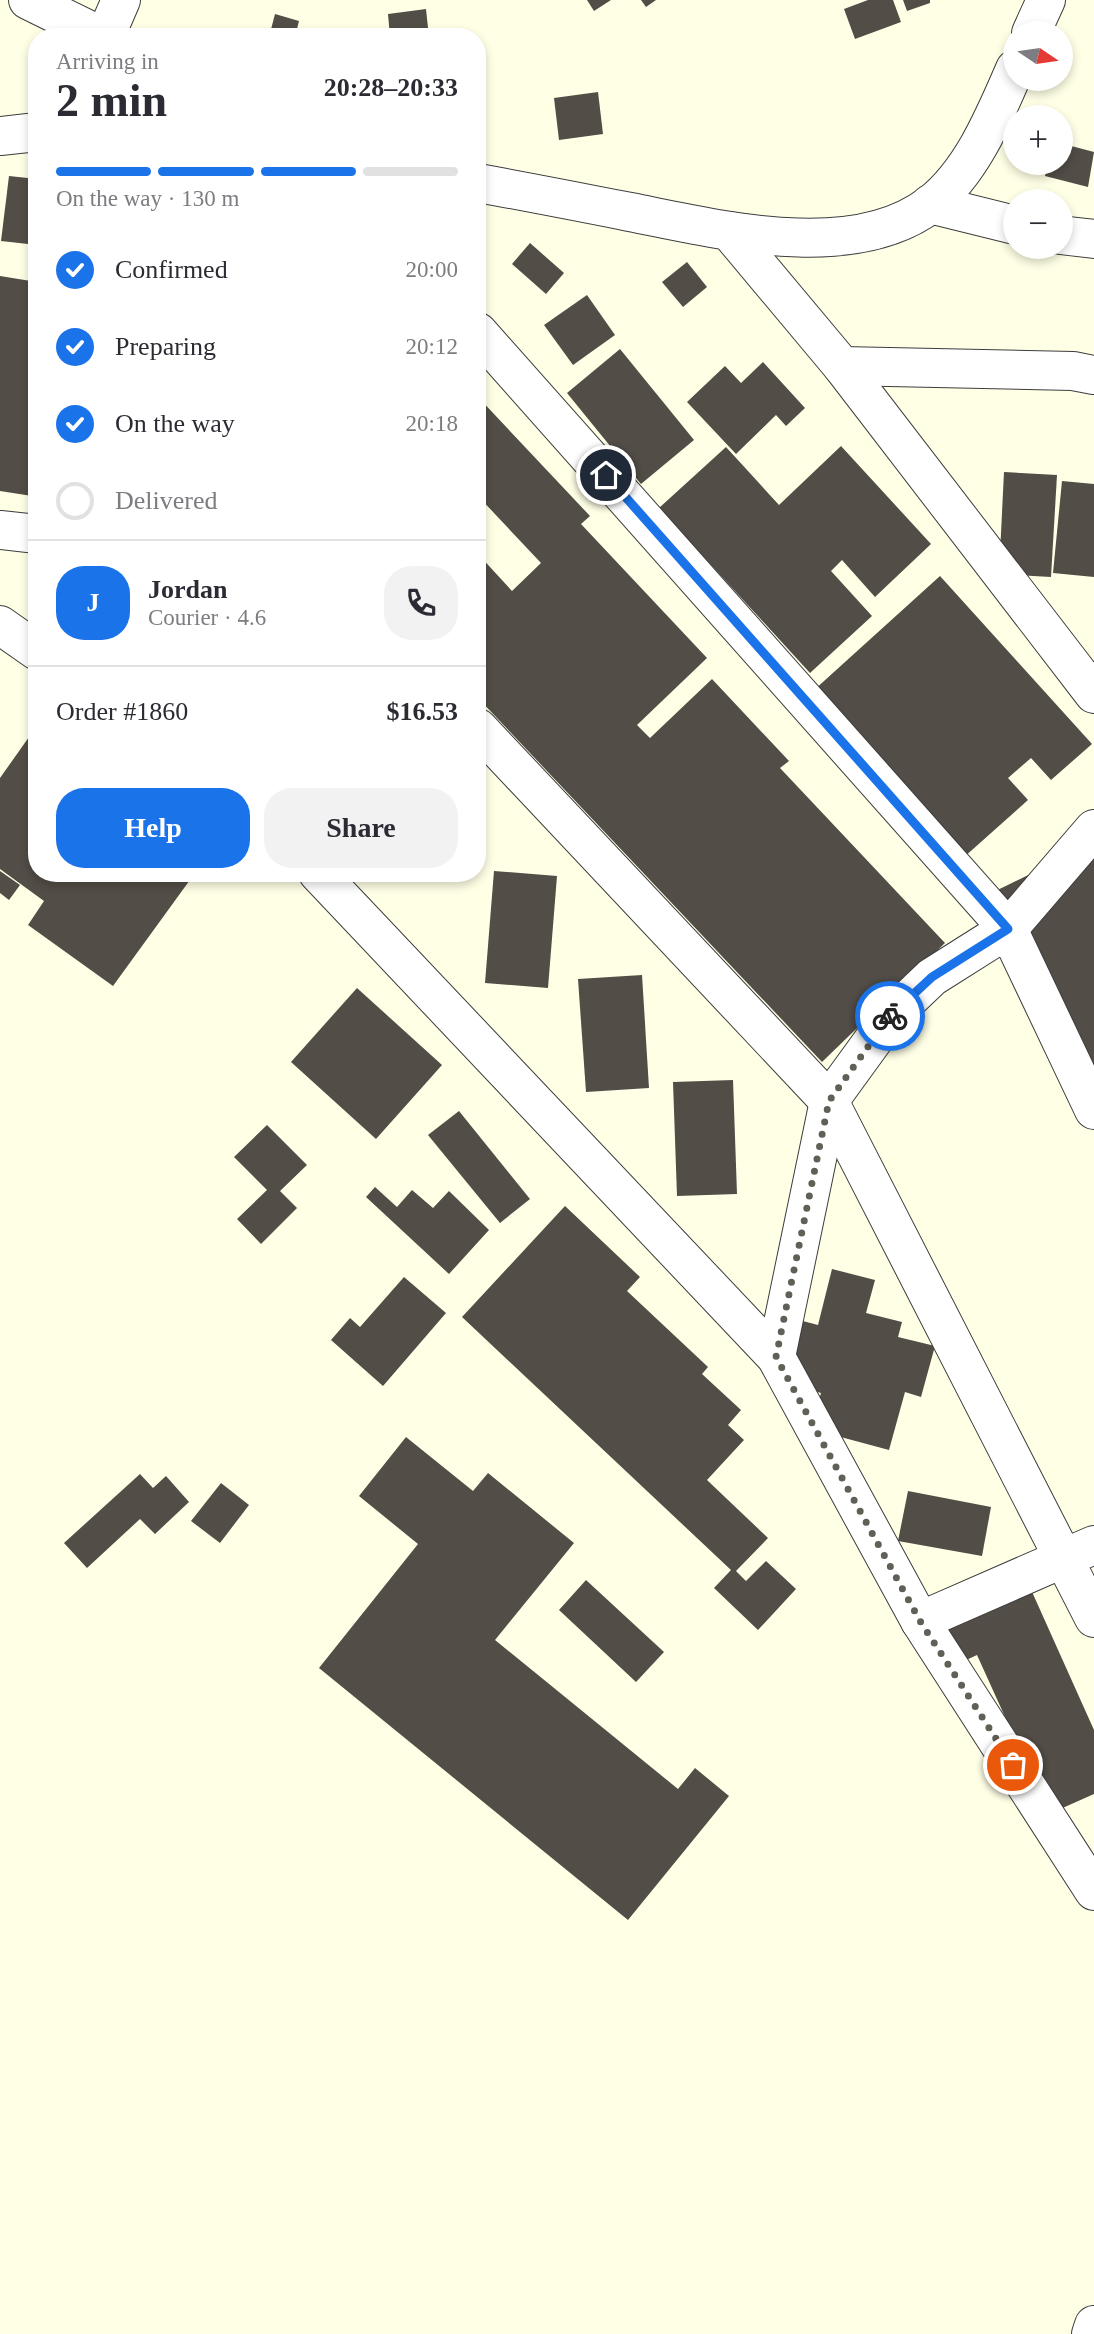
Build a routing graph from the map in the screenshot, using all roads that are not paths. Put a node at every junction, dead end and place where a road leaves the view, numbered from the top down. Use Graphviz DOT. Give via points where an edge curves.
graph roads {
  1 [pos="28,0"];
  2 [pos="121,0"];
  3 [pos="1046,0"];
  4 [pos="1036,21"];
  5 [pos="86,28"];
  6 [pos="108,28"];
  7 [pos="1004,91"];
  8 [pos="28,133"];
  9 [pos="0,136"];
  10 [pos="486,185"];
  11 [pos="930,204"];
  12 [pos="1003,222"];
  13 [pos="729,231"];
  14 [pos="1073,237"];
  15 [pos="1094,239"];
  16 [pos="486,341"];
  17 [pos="842,366"];
  18 [pos="1094,375"];
  19 [pos="0,530"];
  20 [pos="28,533"];
  21 [pos="0,625"];
  22 [pos="28,645"];
  23 [pos="1094,694"];
  24 [pos="486,737"];
  25 [pos="1094,829"];
  26 [pos="327,882"];
  27 [pos="1008,929"];
  28 [pos="829,1101"];
  29 [pos="1094,1110"];
  30 [pos="776,1357"];
  31 [pos="1080,1553"];
  32 [pos="1094,1618"];
  33 [pos="920,1621"];
  34 [pos="1094,1891"];
  35 [pos="1094,2325"];
  36 [pos="1091,2334"];
  1 -- 5 [label="street"];
  2 -- 6 [label="street"];
  3 -- 4 [label="street"];
  7 -- 11 [label="street" via="972,153 952,183"];
  8 -- 9 [label="street"];
  10 -- 13 [label="street"];
  11 -- 12 [label="street"];
  11 -- 13 [label="street" via="903,220 856,233 773,236"];
  13 -- 17 [label="street"];
  14 -- 15 [label="street"];
  16 -- 27 [label="street"];
  17 -- 18 [label="street"];
  17 -- 23 [label="street"];
  19 -- 20 [label="street"];
  21 -- 22 [label="street"];
  24 -- 28 [label="street"];
  25 -- 27 [label="street"];
  26 -- 30 [label="street"];
  27 -- 28 [label="street" via="932,977 898,1009"];
  27 -- 29 [label="street"];
  28 -- 30 [label="street"];
  28 -- 31 [label="street"];
  30 -- 33 [label="street"];
  31 -- 32 [label="street"];
  31 -- 33 [label="street"];
  33 -- 34 [label="street"];
  35 -- 36 [label="street"];
}
